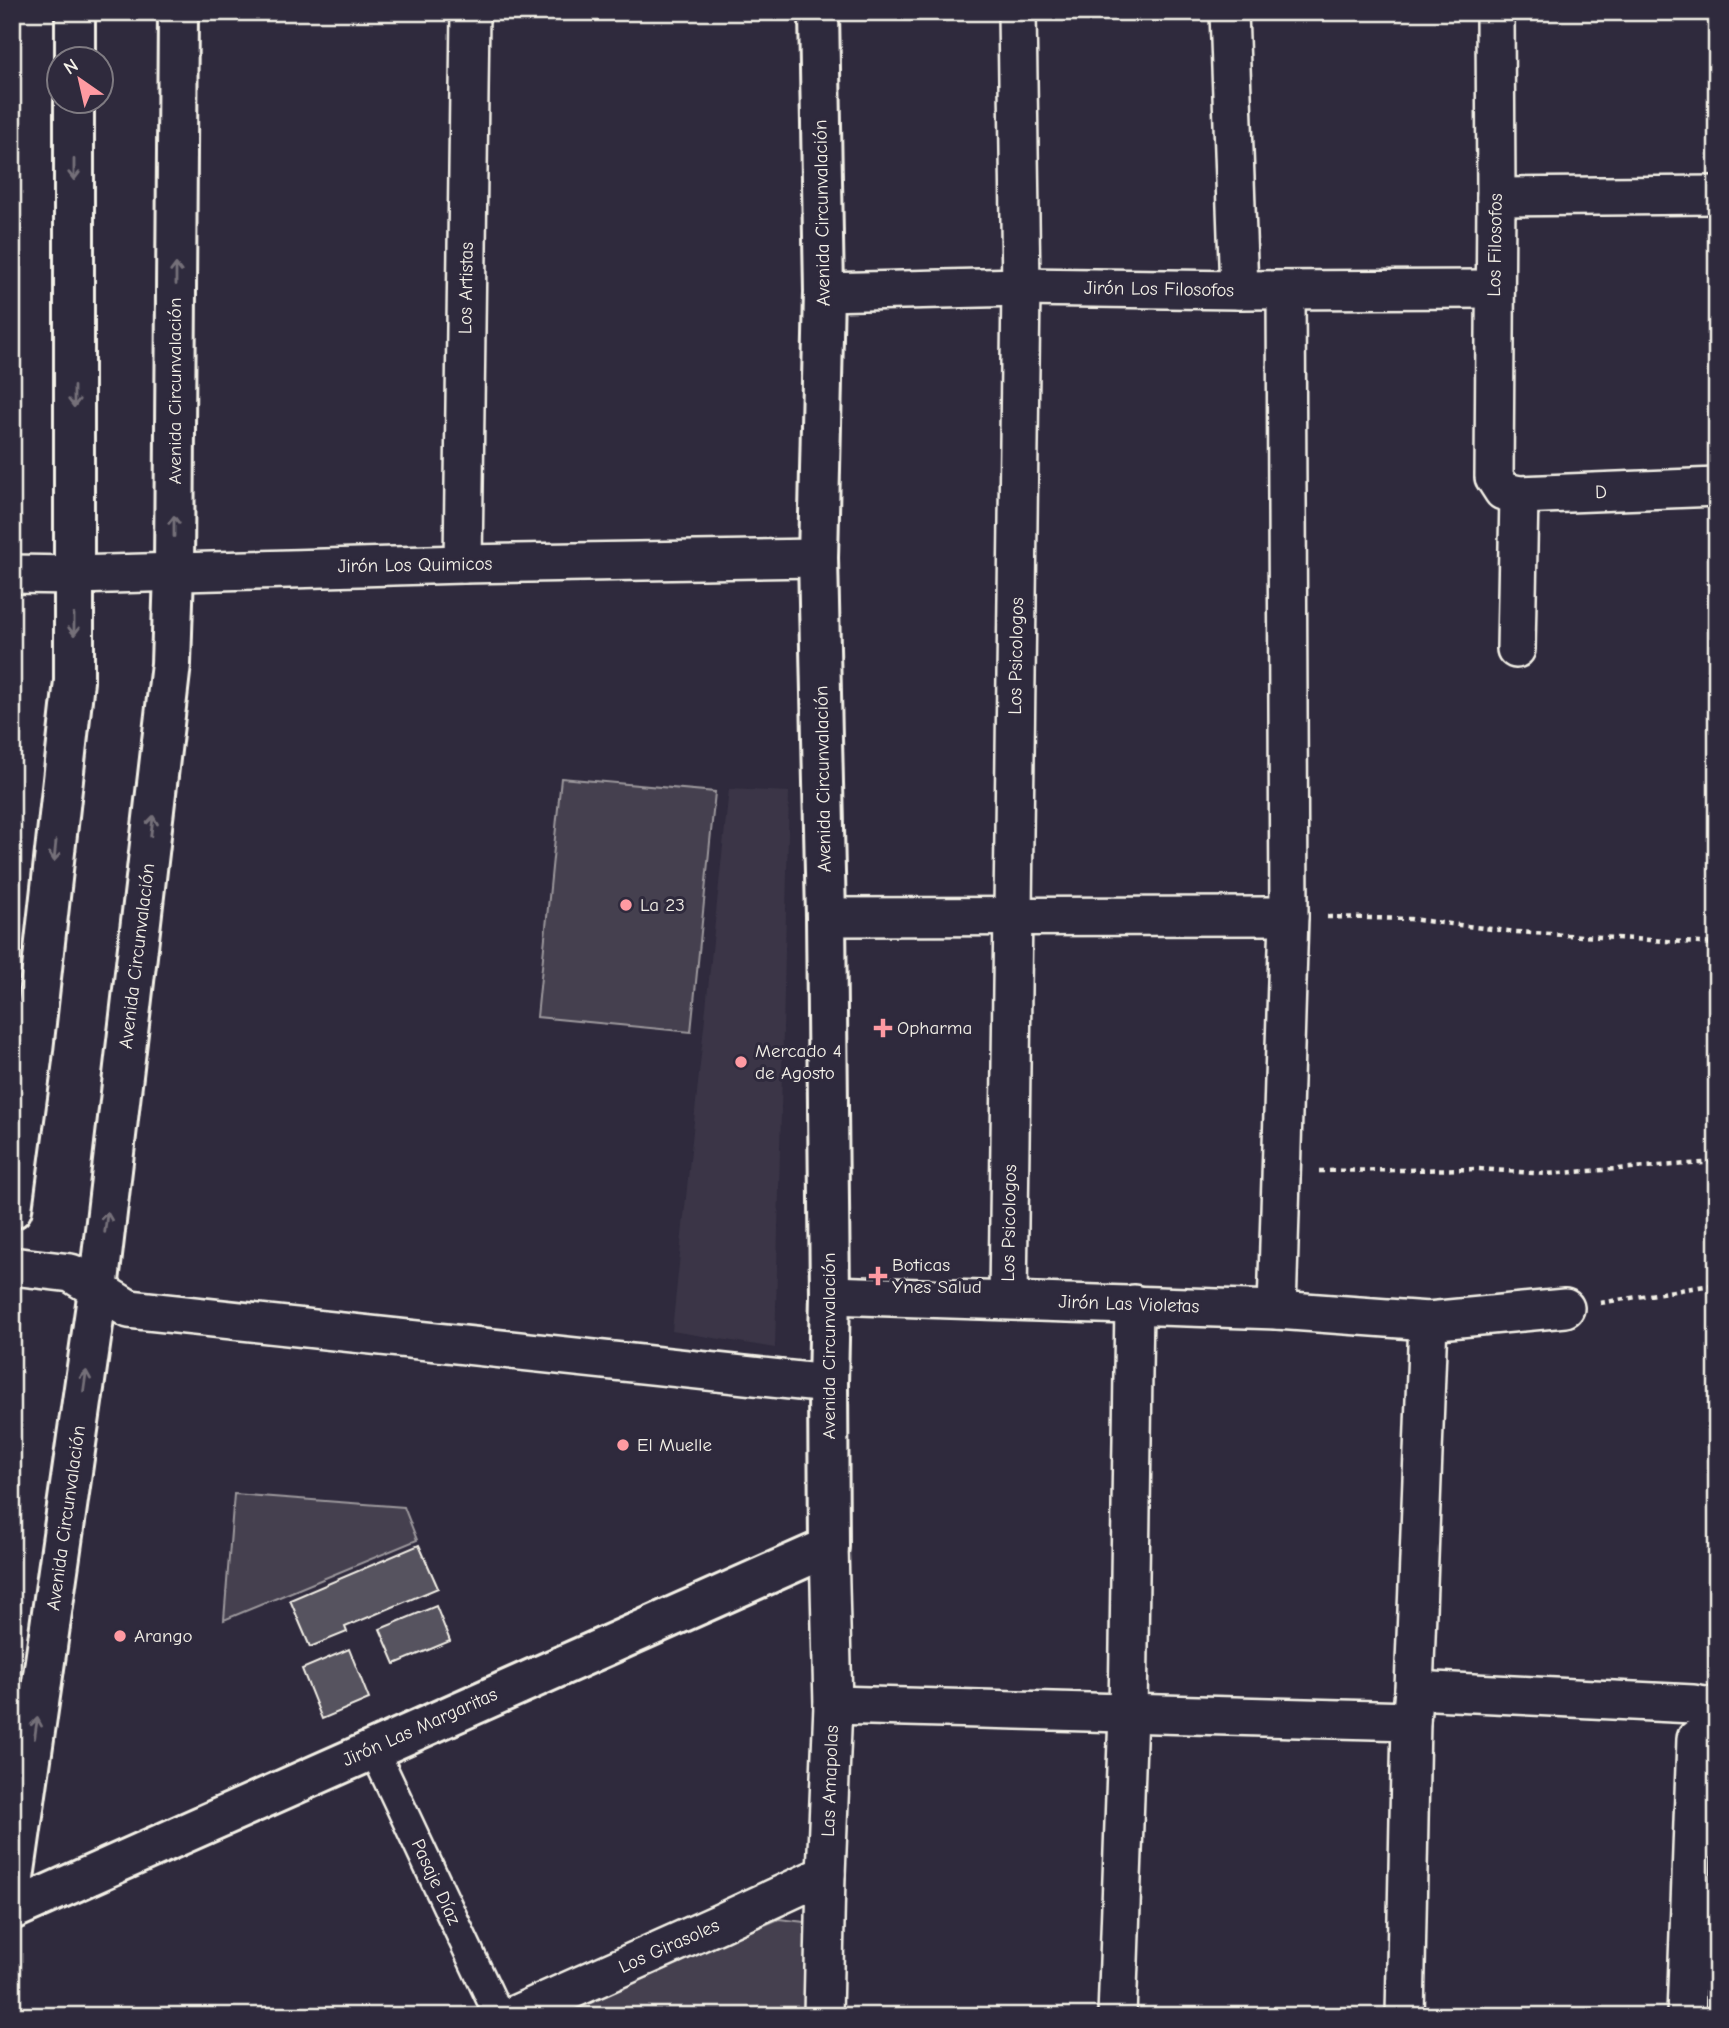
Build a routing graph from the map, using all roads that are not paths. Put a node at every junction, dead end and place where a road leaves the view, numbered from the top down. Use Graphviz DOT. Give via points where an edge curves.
graph roads {
  1 [pos="75,12"];
  2 [pos="178,12"];
  3 [pos="470,12"];
  4 [pos="818,12"];
  5 [pos="1017,12"];
  6 [pos="1229,12"];
  7 [pos="1495,12"];
  8 [pos="75,46"];
  9 [pos="74,116"];
  10 [pos="1717,195"];
  11 [pos="1496,197"];
  12 [pos="1021,287"];
  13 [pos="1495,289"];
  14 [pos="1239,290"];
  15 [pos="1286,290"];
  16 [pos="824,292"];
  17 [pos="1506,486"];
  18 [pos="1717,487"];
  19 [pos="818,558"];
  20 [pos="463,564"];
  21 [pos="174,571"];
  22 [pos="12,574"];
  23 [pos="74,575"];
  24 [pos="1516,649"];
  25 [pos="1289,916"];
  26 [pos="826,917"];
  27 [pos="1013,917"];
  28 [pos="12,1209"];
  29 [pos="12,1265"];
  30 [pos="98,1290"];
  31 [pos="830,1295"];
  32 [pos="1008,1300"];
  33 [pos="1134,1304"];
  34 [pos="1565,1308"];
  35 [pos="1277,1310"];
  36 [pos="1428,1321"];
  37 [pos="828,1384"];
  38 [pos="830,1547"];
  39 [pos="833,1705"];
  40 [pos="1413,1706"];
  41 [pos="1717,1708"];
  42 [pos="1128,1714"];
  43 [pos="1696,1739"];
  44 [pos="373,1748"];
  45 [pos="826,1874"];
  46 [pos="12,1892"];
  47 [pos="12,1910"];
  48 [pos="499,2016"];
  49 [pos="512,2016"];
  50 [pos="823,2016"];
  51 [pos="1117,2016"];
  52 [pos="1405,2016"];
  53 [pos="1686,2016"];
  1 -- 8 [label="street"];
  21 -- 2 [label="street, Avenida Circunvalación, one-way"];
  3 -- 20 [label="street, Los Artistas"];
  4 -- 16 [label="street, Avenida Circunvalación"];
  5 -- 12 [label="street, Los Psicologos"];
  6 -- 14 [label="street"];
  7 -- 11 [label="street, Los Filosofos"];
  9 -- 23 [label="street, one-way"];
  10 -- 11 [label="street"];
  11 -- 13 [label="street, Los Filosofos"];
  12 -- 14 [label="street, Jirón Los Filosofos"];
  12 -- 16 [label="street, Jirón Los Filosofos"];
  12 -- 27 [label="street, Los Psicologos"];
  13 -- 15 [label="street, Jirón Los Filosofos"];
  13 -- 17 [label="street, Los Filosofos"];
  14 -- 15 [label="street, Jirón Los Filosofos"];
  15 -- 25 [label="street"];
  16 -- 19 [label="street, Avenida Circunvalación"];
  17 -- 18 [label="street, D"];
  17 -- 24 [label="street, Los Filosofos"];
  19 -- 20 [label="street, Jirón Los Quimicos"];
  19 -- 26 [label="street, Avenida Circunvalación"];
  20 -- 21 [label="street, Jirón Los Quimicos"];
  21 -- 23 [label="street, Jirón Los Quimicos"];
  30 -- 21 [label="street, Avenida Circunvalación, one-way" via="171,664"];
  22 -- 23 [label="street, Jirón Los Quimicos"];
  23 -- 28 [label="street, one-way" via="74,681"];
  25 -- 27 [label="street"];
  25 -- 35 [label="street"];
  26 -- 27 [label="street"];
  26 -- 31 [label="street, Avenida Circunvalación"];
  27 -- 32 [label="street, Los Psicologos"];
  29 -- 30 [label="street" via="71,1273"];
  30 -- 37 [label="street" via="129,1309"];
  46 -- 30 [label="street, Avenida Circunvalación, one-way"];
  31 -- 32 [label="street, Jirón Las Violetas"];
  31 -- 37 [label="street, Avenida Circunvalación"];
  32 -- 33 [label="street, Jirón Las Violetas"];
  33 -- 35 [label="street, Jirón Las Violetas"];
  33 -- 42 [label="street"];
  34 -- 36 [label="street, Jirón Las Violetas"];
  35 -- 36 [label="street, Jirón Las Violetas"];
  36 -- 40 [label="street"];
  37 -- 38 [label="street, Avenida Circunvalación"];
  38 -- 39 [label="street, Las Amapolas"];
  38 -- 44 [label="street, Jirón Las Margaritas"];
  39 -- 42 [label="street"];
  39 -- 45 [label="street, Las Amapolas"];
  40 -- 41 [label="street" via="1693,1704"];
  40 -- 42 [label="street"];
  40 -- 52 [label="street"];
  42 -- 51 [label="street"];
  43 -- 53 [label="street"];
  44 -- 47 [label="street, Jirón Las Margaritas"];
  44 -- 48 [label="street, Pasaje Díaz"];
  45 -- 49 [label="street, Los Girasoles"];
  45 -- 50 [label="street, Las Amapolas"];
}
